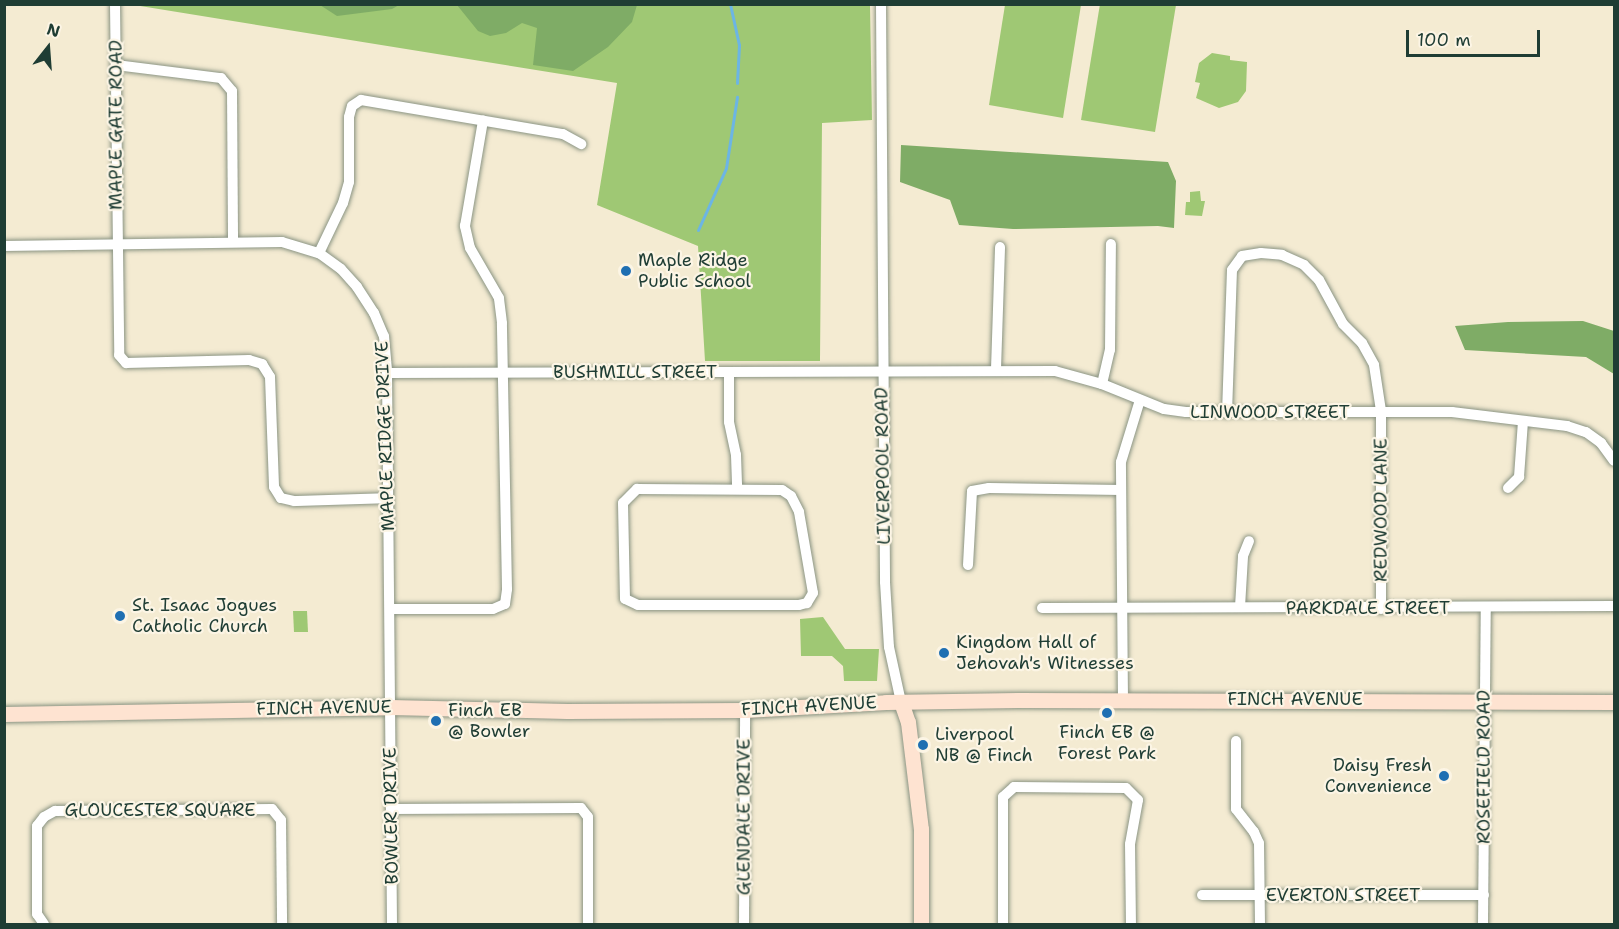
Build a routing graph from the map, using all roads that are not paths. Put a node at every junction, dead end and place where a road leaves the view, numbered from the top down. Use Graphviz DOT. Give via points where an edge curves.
graph roads {
  1 [pos="115,4"];
  2 [pos="880,4"];
  3 [pos="116,65"];
  4 [pos="483,121"];
  5 [pos="581,144"];
  6 [pos="233,242"];
  7 [pos="1111,244"];
  8 [pos="117,245"];
  9 [pos="4,246"];
  10 [pos="1000,247"];
  11 [pos="319,253"];
  12 [pos="996,369"];
  13 [pos="882,371"];
  14 [pos="502,372"];
  15 [pos="729,372"];
  16 [pos="387,373"];
  17 [pos="1102,384"];
  18 [pos="1140,400"];
  19 [pos="1380,411"];
  20 [pos="1227,413"];
  21 [pos="1523,421"];
  22 [pos="1614,460"];
  23 [pos="737,489"];
  24 [pos="1508,489"];
  25 [pos="1121,490"];
  26 [pos="387,498"];
  27 [pos="1249,541"];
  28 [pos="968,565"];
  29 [pos="1614,606"];
  30 [pos="1240,607"];
  31 [pos="1042,608"];
  32 [pos="1122,608"];
  33 [pos="390,609"];
  34 [pos="1381,609"];
  35 [pos="1486,609"];
  36 [pos="1123,700"];
  37 [pos="1485,700"];
  38 [pos="901,702"];
  39 [pos="1614,702"];
  40 [pos="390,707"];
  41 [pos="745,710"];
  42 [pos="4,714"];
  43 [pos="1236,741"];
  44 [pos="391,809"];
  45 [pos="1202,895"];
  46 [pos="1260,895"];
  47 [pos="1484,895"];
  48 [pos="44,924"];
  49 [pos="282,924"];
  50 [pos="392,924"];
  51 [pos="588,924"];
  52 [pos="744,924"];
  53 [pos="921,924"];
  54 [pos="1003,924"];
  55 [pos="1131,924"];
  56 [pos="1260,924"];
  57 [pos="1483,924"];
  1 -- 3 [label="street, MAPLE GATE ROAD"];
  2 -- 13 [label="street, LIVERPOOL ROAD"];
  3 -- 6 [label="street" via="221,78 232,91"];
  3 -- 8 [label="street, MAPLE GATE ROAD"];
  4 -- 5 [label="street" via="563,134"];
  4 -- 11 [label="street" via="361,100 352,106 349,182"];
  4 -- 14 [label="street" via="465,226 470,248 499,298"];
  6 -- 8 [label="street, MAPLE RIDGE DRIVE"];
  6 -- 11 [label="street, MAPLE RIDGE DRIVE" via="282,242"];
  7 -- 17 [label="street" via="1110,350"];
  8 -- 9 [label="street, MAPLE RIDGE DRIVE"];
  8 -- 26 [label="street, MAPLE GATE ROAD" via="117,340 119,355 126,363 249,360 262,364 270,377 274,487 281,498"];
  10 -- 12 [label="street"];
  11 -- 16 [label="street, MAPLE RIDGE DRIVE" via="349,278 374,314 384,336"];
  12 -- 13 [label="street, LINWOOD STREET"];
  12 -- 17 [label="street, LINWOOD STREET" via="1055,370"];
  13 -- 15 [label="street, BUSHMILL STREET"];
  13 -- 38 [label="street, LIVERPOOL ROAD" via="885,582 889,647"];
  14 -- 15 [label="street, BUSHMILL STREET"];
  14 -- 16 [label="street, BUSHMILL STREET"];
  14 -- 33 [label="street" via="505,604 493,609"];
  15 -- 23 [label="street" via="729,422"];
  16 -- 26 [label="street, MAPLE RIDGE DRIVE"];
  17 -- 18 [label="street, LINWOOD STREET"];
  18 -- 20 [label="street, LINWOOD STREET" via="1164,409"];
  18 -- 25 [label="street" via="1121,462"];
  19 -- 20 [label="street, LINWOOD STREET"];
  19 -- 20 [label="street, REDWOOD LANE" via="1374,365 1362,343 1342,324 1319,280 1304,265 1282,255 1261,253 1242,256 1232,270"];
  19 -- 21 [label="street, LINWOOD STREET" via="1452,412"];
  19 -- 34 [label="street, REDWOOD LANE"];
  21 -- 22 [label="street, LINWOOD STREET" via="1586,432 1602,443"];
  21 -- 24 [label="street" via="1519,477"];
  23 -- 23 [label="street" via="637,489 629,494 622,502 621,528 625,599 638,605 807,603 813,593 799,512 791,496 782,490"];
  25 -- 28 [label="street" via="972,491"];
  25 -- 32 [label="street"];
  26 -- 33 [label="street, MAPLE RIDGE DRIVE"];
  27 -- 30 [label="street" via="1243,556"];
  29 -- 35 [label="street, PARKDALE STREET"];
  30 -- 32 [label="street, PARKDALE STREET"];
  30 -- 34 [label="street, PARKDALE STREET"];
  31 -- 32 [label="street, PARKDALE STREET"];
  32 -- 36 [label="street"];
  33 -- 40 [label="street, MAPLE RIDGE DRIVE"];
  34 -- 35 [label="street, PARKDALE STREET"];
  35 -- 37 [label="street, ROSEFIELD ROAD"];
  36 -- 37 [label="main road, FINCH AVENUE"];
  36 -- 38 [label="main road, FINCH AVENUE"];
  37 -- 39 [label="main road, FINCH AVENUE"];
  37 -- 47 [label="street, ROSEFIELD ROAD"];
  38 -- 41 [label="main road, FINCH AVENUE"];
  38 -- 53 [label="main road, LIVERPOOL ROAD" via="908,722 921,830"];
  40 -- 41 [label="main road, FINCH AVENUE"];
  40 -- 42 [label="main road, FINCH AVENUE"];
  40 -- 44 [label="street, BOWLER DRIVE"];
  41 -- 52 [label="street, GLENDALE DRIVE"];
  43 -- 46 [label="street" via="1236,809 1259,843"];
  44 -- 50 [label="street, BOWLER DRIVE"];
  44 -- 51 [label="street" via="580,808 588,817"];
  45 -- 46 [label="street, EVERTON STREET"];
  46 -- 47 [label="street, EVERTON STREET"];
  46 -- 56 [label="street"];
  47 -- 57 [label="street, ROSEFIELD ROAD"];
  48 -- 49 [label="street, GLOUCESTER SQUARE" via="37,914 37,826 55,811 272,809 281,820"];
  54 -- 55 [label="street" via="1003,797 1014,787 1025,787 1126,788 1138,800 1130,844"];
}
